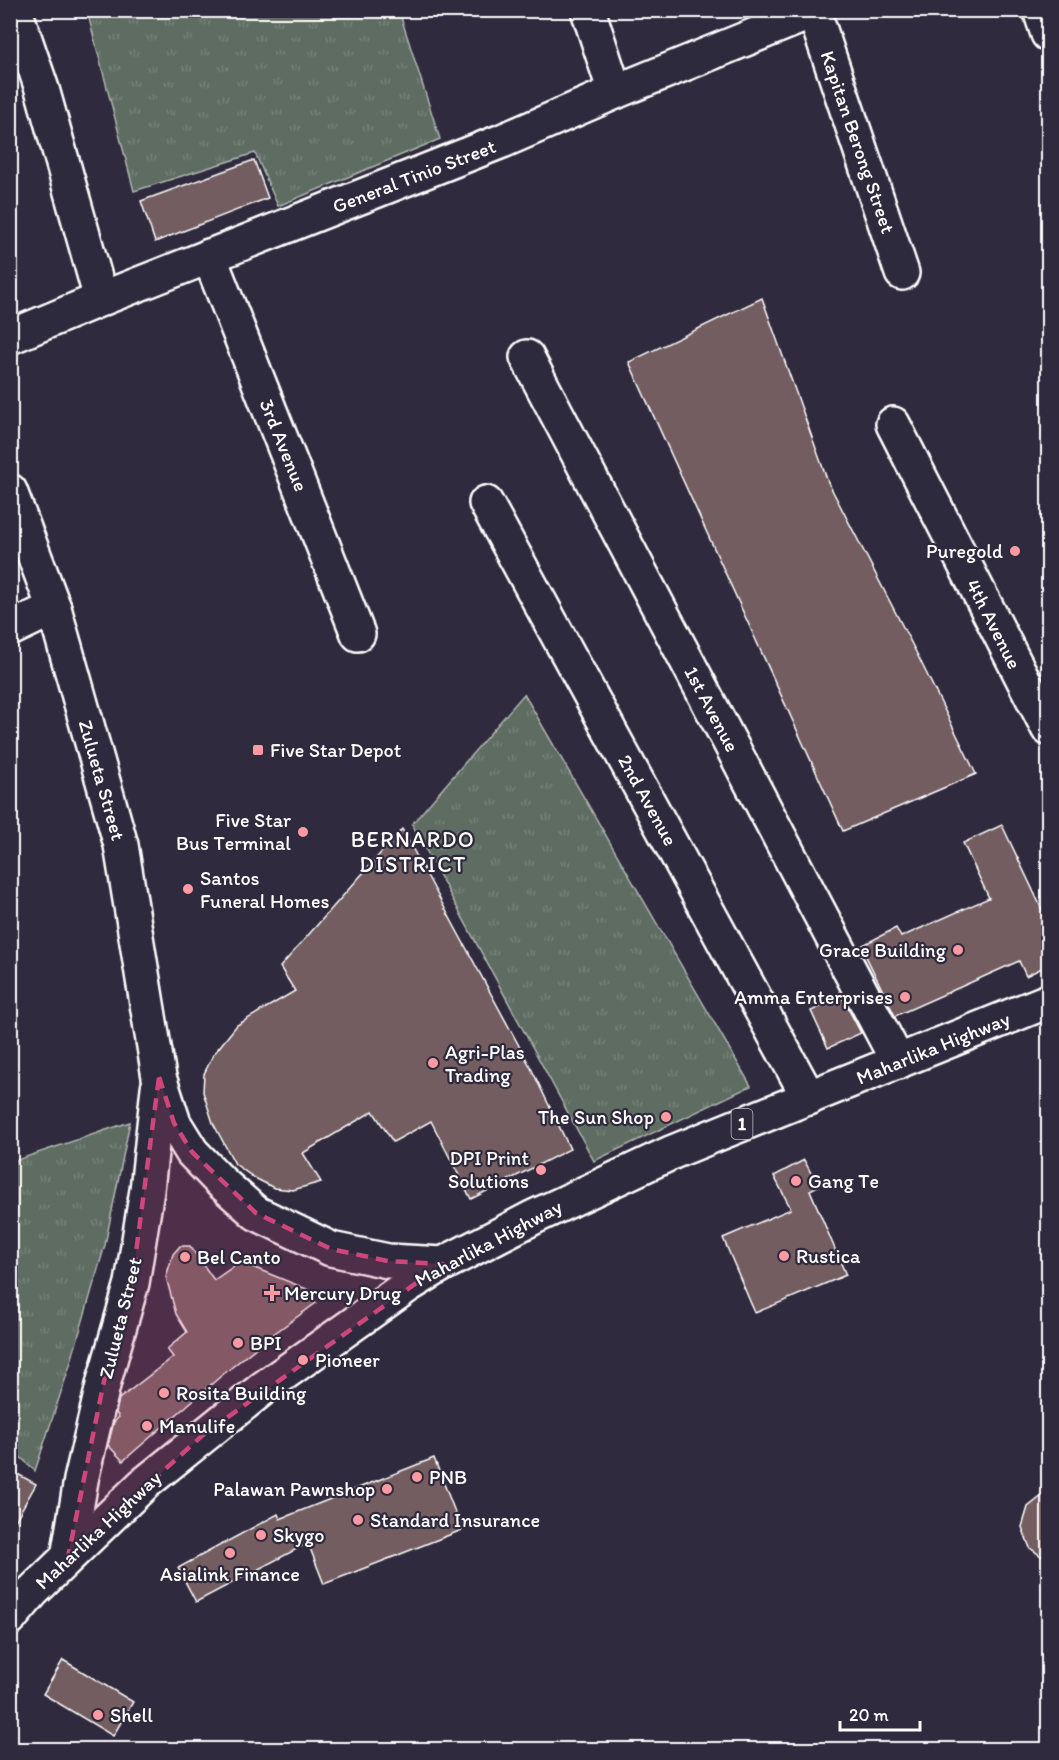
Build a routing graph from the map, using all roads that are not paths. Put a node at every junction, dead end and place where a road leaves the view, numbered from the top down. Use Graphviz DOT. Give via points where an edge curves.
graph roads {
  1 [pos="15,10"];
  2 [pos="588,10"];
  3 [pos="1040,10"];
  4 [pos="815,11"];
  5 [pos="1048,34"];
  6 [pos="615,93"];
  7 [pos="209,256"];
  8 [pos="902,273"];
  9 [pos="100,299"];
  10 [pos="10,337"];
  11 [pos="527,357"];
  12 [pos="892,424"];
  13 [pos="10,490"];
  14 [pos="486,503"];
  15 [pos="20,544"];
  16 [pos="54,608"];
  17 [pos="10,629"];
  18 [pos="358,634"];
  19 [pos="1048,728"];
  20 [pos="1048,1001"];
  21 [pos="898,1062"];
  22 [pos="159,1077"];
  23 [pos="810,1098"];
  24 [pos="443,1264"];
  25 [pos="68,1557"];
  26 [pos="10,1618"];
  1 -- 9 [label="street" via="42,89"];
  2 -- 6 [label="street"];
  3 -- 5 [label="street"];
  4 -- 6 [label="street, General Tinio Street"];
  4 -- 8 [label="street, Kapitan Berong Street"];
  6 -- 7 [label="street, General Tinio Street"];
  7 -- 9 [label="street, General Tinio Street"];
  7 -- 18 [label="street, 3rd Avenue"];
  9 -- 10 [label="street, General Tinio Street"];
  11 -- 21 [label="street, 1st Avenue"];
  12 -- 19 [label="street, 4th Avenue"];
  13 -- 15 [label="street, Zulueta Street"];
  14 -- 23 [label="street, 2nd Avenue"];
  15 -- 16 [label="street, Zulueta Street"];
  16 -- 17 [label="street"];
  16 -- 22 [label="street, Zulueta Street" via="121,845"];
  20 -- 21 [label="street, Maharlika Highway / 1"];
  21 -- 23 [label="street, Maharlika Highway / 1"];
  22 -- 24 [label="street, Zulueta Street" via="174,1123 192,1152 256,1214 331,1250 388,1261"];
  22 -- 25 [label="street, Zulueta Street" via="132,1283 104,1381"];
  23 -- 24 [label="street, Maharlika Highway / 1" via="673,1152"];
  24 -- 25 [label="street, Maharlika Highway / 1" via="212,1428 144,1484"];
  25 -- 26 [label="street, Maharlika Highway / 1"];
}
